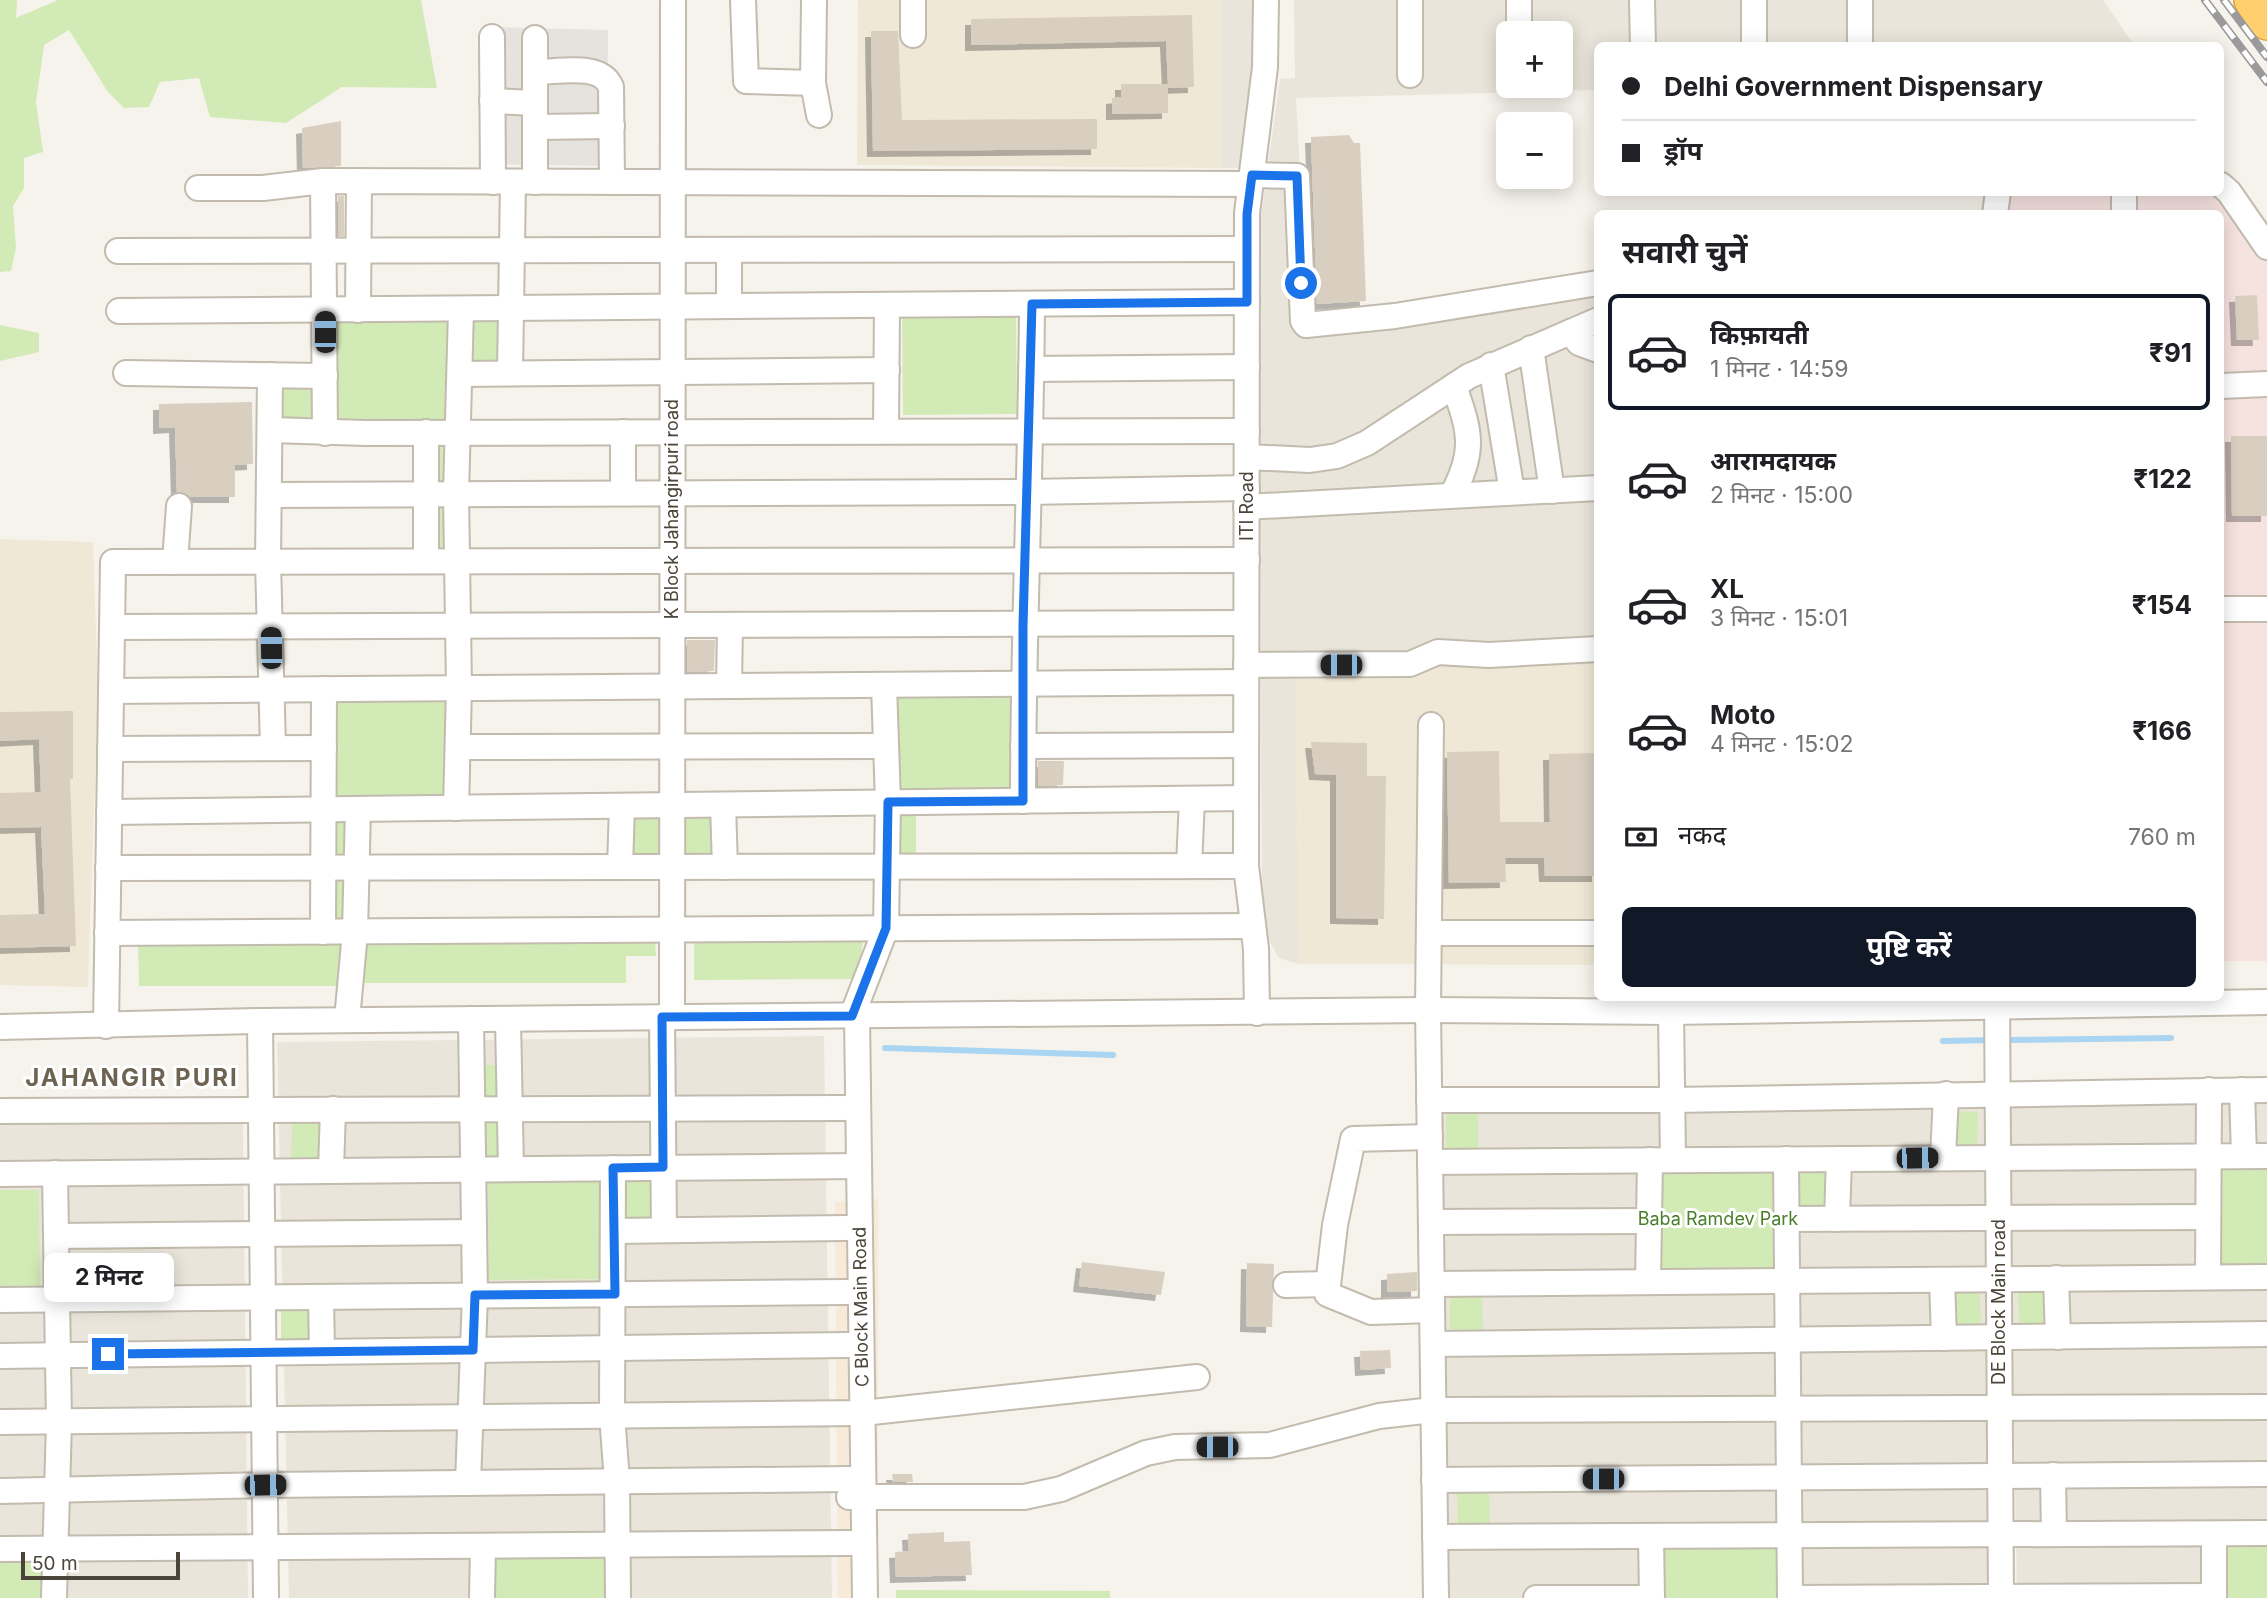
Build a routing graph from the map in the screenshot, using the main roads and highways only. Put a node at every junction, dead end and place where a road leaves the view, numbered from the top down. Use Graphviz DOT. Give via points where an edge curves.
graph roads {
  1 [pos="2253,0"];
  2 [pos="2267,21"];
  1 -- 2 [label="highway"];
}
